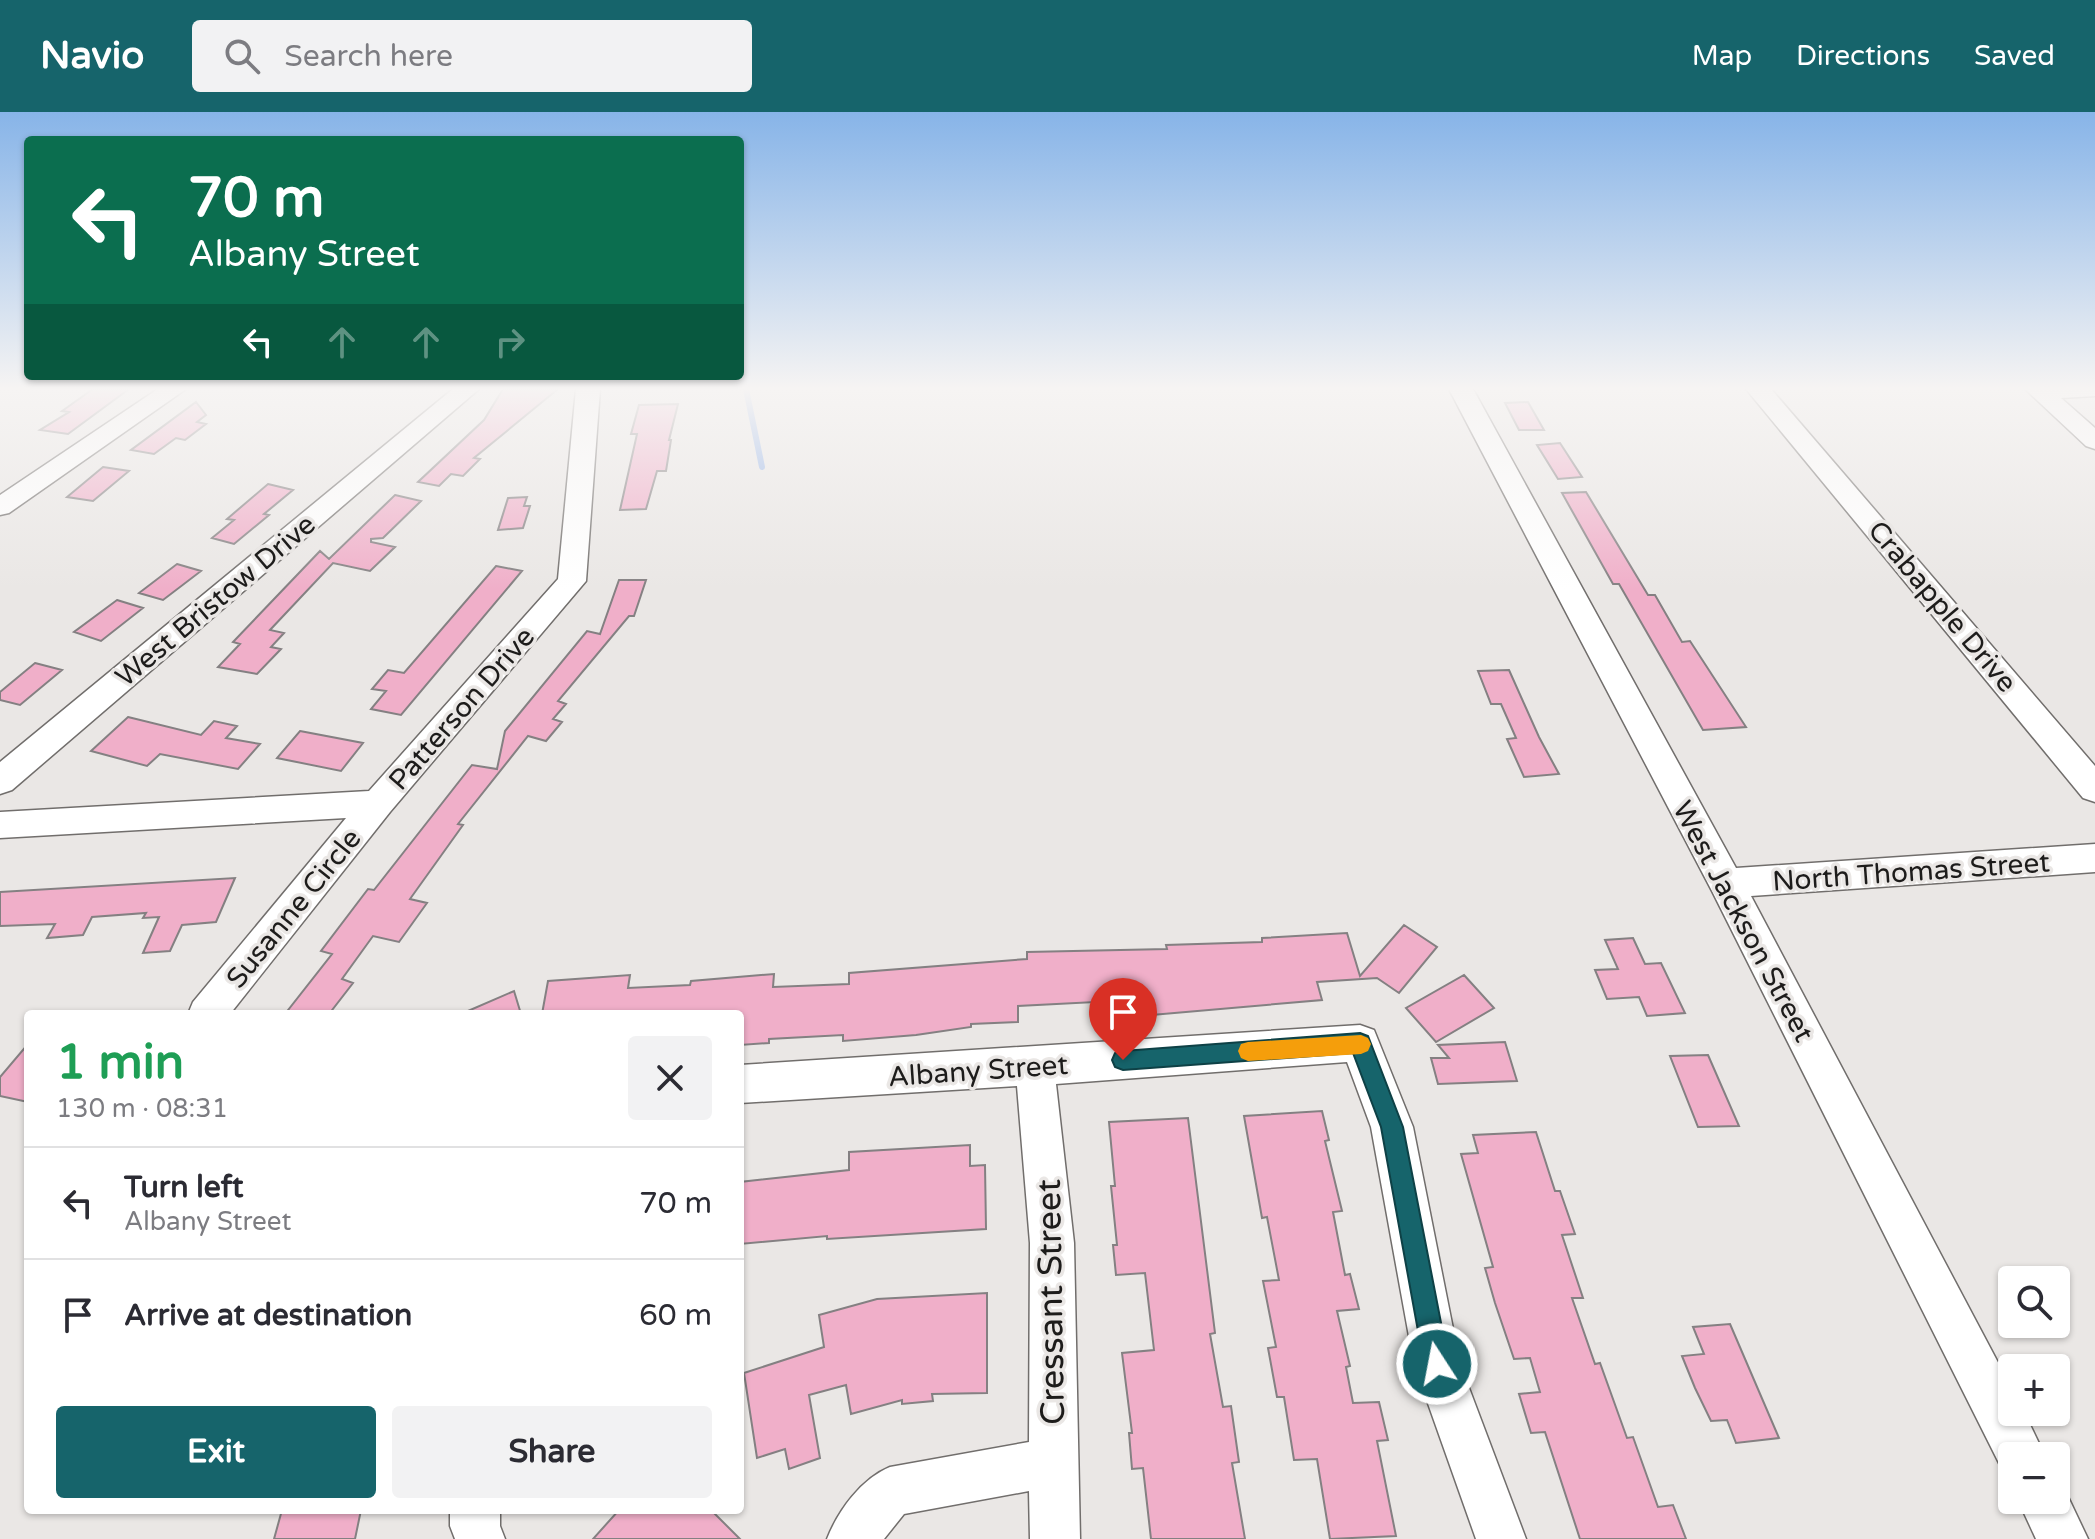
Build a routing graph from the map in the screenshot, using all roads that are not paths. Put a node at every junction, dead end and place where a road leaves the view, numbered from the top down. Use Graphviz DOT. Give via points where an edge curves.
graph roads {
  1 [pos="76,456"];
  2 [pos="388,456"];
  3 [pos="582,456"];
  4 [pos="1497,456"];
  5 [pos="1814,456"];
  6 [pos="0,507"];
  7 [pos="0,781"];
  8 [pos="2095,789"];
  9 [pos="378,803"];
  10 [pos="0,825"];
  11 [pos="2095,858"];
  12 [pos="1726,883"];
  13 [pos="210,1010"];
  14 [pos="1034,1067"];
  15 [pos="744,1084"];
  16 [pos="2014,1442"];
  17 [pos="1053,1462"];
  18 [pos="475,1514"];
  19 [pos="2050,1514"];
  20 [pos="480,1539"];
  21 [pos="852,1539"];
  22 [pos="1055,1539"];
  23 [pos="1501,1539"];
  24 [pos="2063,1539"];
  1 -- 6 [label="street"];
  2 -- 7 [label="street, West Bristow Drive"];
  3 -- 9 [label="street, Patterson Drive" via="572,581"];
  4 -- 12 [label="street, West Jackson Street"];
  5 -- 8 [label="street, Crabapple Drive"];
  9 -- 10 [label="street, Patterson Drive"];
  9 -- 13 [label="street, Susanne Circle"];
  11 -- 12 [label="street, North Thomas Street"];
  12 -- 16 [label="street, West Jackson Street"];
  14 -- 15 [label="street, Albany Street"];
  14 -- 17 [label="street, Cressant Street" via="1053,1245"];
  14 -- 23 [label="street, Albany Street" via="1360,1043 1392,1127 1437,1364"];
  17 -- 21 [label="street" via="890,1492"];
  17 -- 22 [label="street, Cressant Street"];
  18 -- 20 [label="street"];
  19 -- 24 [label="street"];
}
